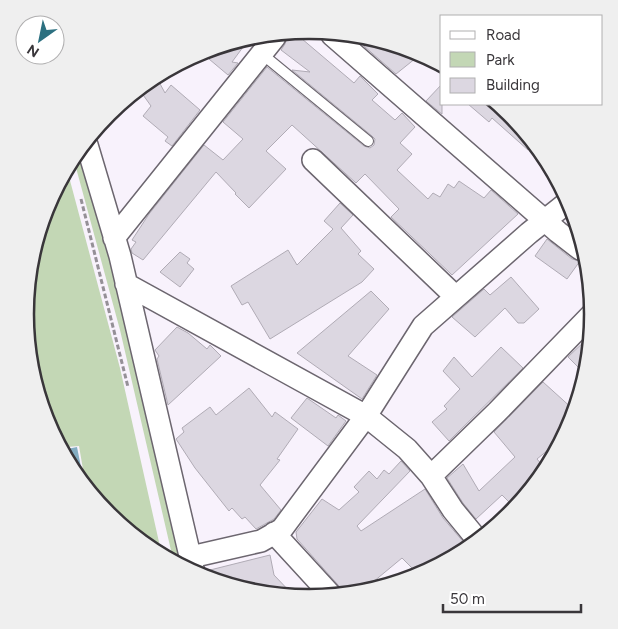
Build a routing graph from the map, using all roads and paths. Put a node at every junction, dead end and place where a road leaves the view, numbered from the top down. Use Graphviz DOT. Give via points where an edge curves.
graph roads {
  1 [pos="339,41"];
  2 [pos="269,45"];
  3 [pos="368,141"];
  4 [pos="89,149"];
  5 [pos="313,160"];
  6 [pos="80,196"];
  7 [pos="562,207"];
  8 [pos="545,220"];
  9 [pos="114,238"];
  10 [pos="575,244"];
  11 [pos="126,284"];
  12 [pos="456,297"];
  13 [pos="584,322"];
  14 [pos="131,396"];
  15 [pos="366,416"];
  16 [pos="431,476"];
  17 [pos="274,533"];
  18 [pos="474,535"];
  19 [pos="192,563"];
  20 [pos="194,564"];
  21 [pos="325,589"];
  1 -- 8 [label="street"];
  2 -- 3 [label="lane"];
  2 -- 9 [label="street"];
  4 -- 9 [label="street"];
  5 -- 12 [label="street"];
  6 -- 14 [label="path"];
  7 -- 8 [label="street"];
  8 -- 10 [label="street"];
  8 -- 12 [label="street"];
  9 -- 11 [label="street"];
  11 -- 15 [label="street"];
  11 -- 19 [label="street"];
  12 -- 15 [label="street" via="423,326"];
  13 -- 16 [label="street"];
  15 -- 16 [label="street" via="407,449"];
  15 -- 17 [label="street" via="282,529"];
  16 -- 18 [label="street"];
  17 -- 20 [label="street" via="261,541"];
  17 -- 21 [label="street"];
}
